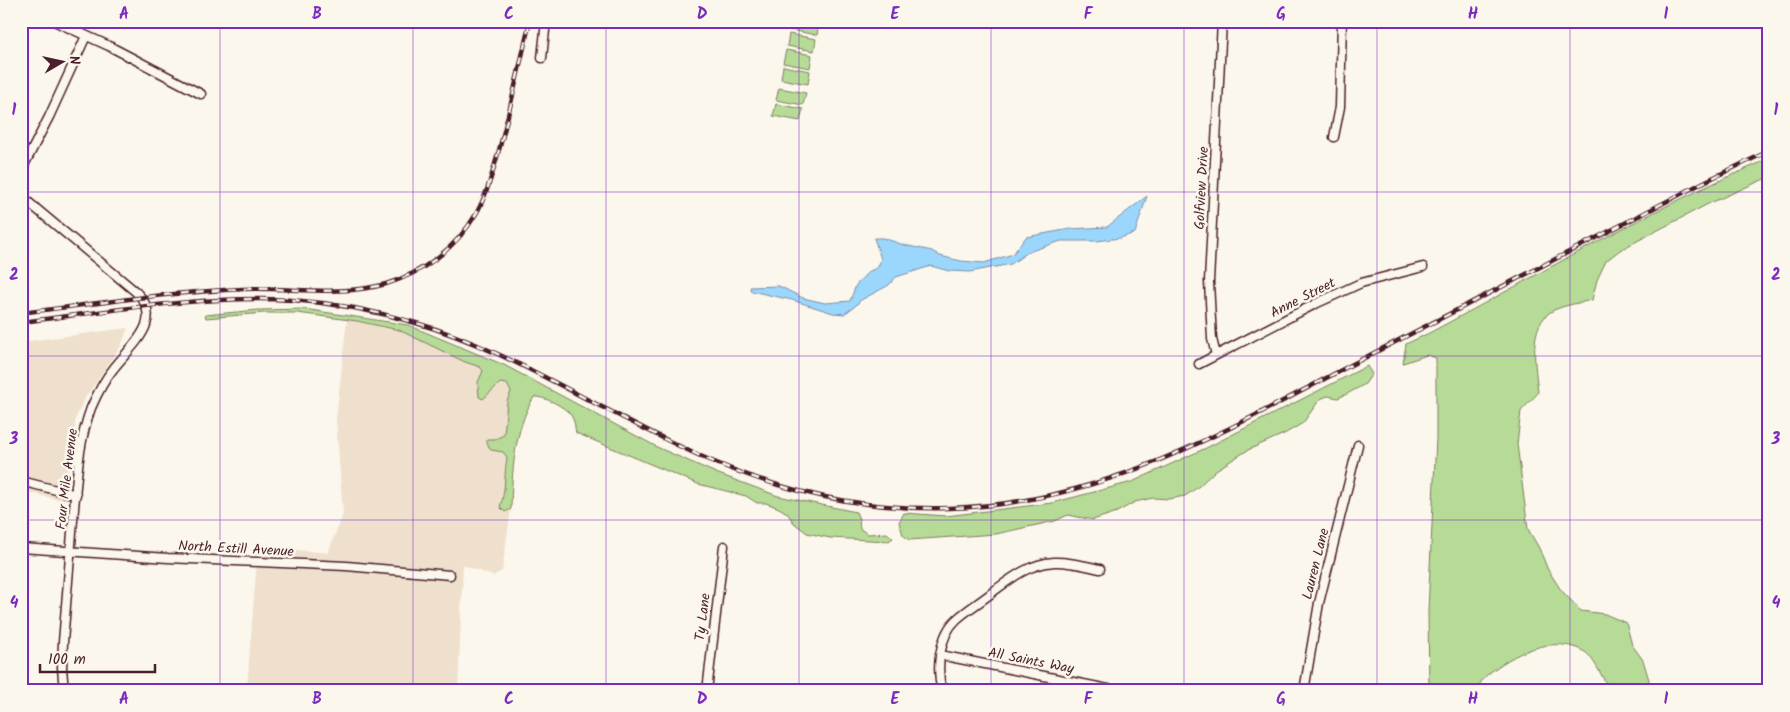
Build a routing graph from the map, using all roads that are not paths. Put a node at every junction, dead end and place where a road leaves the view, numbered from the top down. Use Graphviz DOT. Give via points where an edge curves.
graph roads {
  1 [pos="54,21"];
  2 [pos="546,21"];
  3 [pos="1222,21"];
  4 [pos="1342,21"];
  5 [pos="86,36"];
  6 [pos="542,58"];
  7 [pos="201,94"];
  8 [pos="1334,137"];
  9 [pos="21,171"];
  10 [pos="21,196"];
  11 [pos="1423,267"];
  12 [pos="1216,355"];
  13 [pos="1199,364"];
  14 [pos="1358,445"];
  15 [pos="21,481"];
  16 [pos="76,495"];
  17 [pos="724,546"];
  18 [pos="21,548"];
  19 [pos="70,551"];
  20 [pos="1100,568"];
  21 [pos="450,575"];
  22 [pos="940,655"];
  23 [pos="64,691"];
  24 [pos="707,691"];
  25 [pos="942,691"];
  26 [pos="1118,691"];
  27 [pos="1304,691"];
  1 -- 5 [label="street"];
  2 -- 6 [label="street"];
  3 -- 12 [label="street, Golfview Drive" via="1209,282"];
  4 -- 8 [label="street" via="1340,107"];
  5 -- 7 [label="street"];
  5 -- 9 [label="street"];
  10 -- 16 [label="street, Four Mile Avenue" via="143,298 148,315 141,335 108,376 92,406 83,439"];
  11 -- 12 [label="street, Anne Street" via="1361,283"];
  12 -- 13 [label="street, Anne Street"];
  14 -- 27 [label="street, Lauren Lane" via="1319,603"];
  15 -- 16 [label="street"];
  16 -- 19 [label="street, Four Mile Avenue"];
  17 -- 24 [label="street, Ty Lane"];
  18 -- 19 [label="street, North Estill Avenue"];
  19 -- 21 [label="street, North Estill Avenue"];
  19 -- 23 [label="street, Four Mile Avenue" via="62,660"];
  20 -- 22 [label="street" via="1055,562 1020,571 955,620"];
  22 -- 25 [label="street" via="938,668"];
  22 -- 26 [label="street, All Saints Way"];
}
